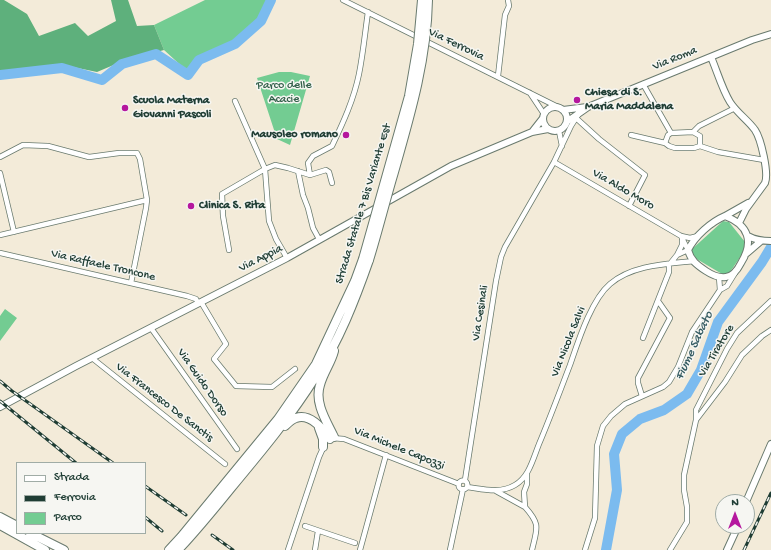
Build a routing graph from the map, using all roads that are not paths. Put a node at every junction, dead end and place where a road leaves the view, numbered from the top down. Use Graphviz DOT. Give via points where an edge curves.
graph roads {
  1 [pos="343,0"];
  2 [pos="422,0"];
  3 [pos="428,0"];
  4 [pos="508,0"];
  5 [pos="368,12"];
  6 [pos="771,34"];
  7 [pos="711,57"];
  8 [pos="498,76"];
  9 [pos="643,84"];
  10 [pos="530,92"];
  11 [pos="235,101"];
  12 [pos="588,107"];
  13 [pos="735,108"];
  14 [pos="562,109"];
  15 [pos="580,112"];
  16 [pos="544,116"];
  17 [pos="576,118"];
  18 [pos="569,123"];
  19 [pos="548,129"];
  20 [pos="559,131"];
  21 [pos="532,132"];
  22 [pos="694,132"];
  23 [pos="670,133"];
  24 [pos="630,135"];
  25 [pos="665,143"];
  26 [pos="562,146"];
  27 [pos="700,146"];
  28 [pos="0,157"];
  29 [pos="554,162"];
  30 [pos="767,163"];
  31 [pos="265,169"];
  32 [pos="298,171"];
  33 [pos="769,171"];
  34 [pos="0,173"];
  35 [pos="310,175"];
  36 [pos="332,184"];
  37 [pos="146,200"];
  38 [pos="753,200"];
  39 [pos="629,206"];
  40 [pos="725,216"];
  41 [pos="738,224"];
  42 [pos="14,232"];
  43 [pos="701,234"];
  44 [pos="0,235"];
  45 [pos="681,236"];
  46 [pos="748,236"];
  47 [pos="319,239"];
  48 [pos="761,241"];
  49 [pos="771,241"];
  50 [pos="229,250"];
  51 [pos="688,250"];
  52 [pos="0,253"];
  53 [pos="747,253"];
  54 [pos="677,255"];
  55 [pos="287,258"];
  56 [pos="366,259"];
  57 [pos="694,261"];
  58 [pos="669,265"];
  59 [pos="735,272"];
  60 [pos="719,277"];
  61 [pos="131,283"];
  62 [pos="720,290"];
  63 [pos="658,301"];
  64 [pos="771,301"];
  65 [pos="200,303"];
  66 [pos="151,328"];
  67 [pos="771,330"];
  68 [pos="643,338"];
  69 [pos="336,339"];
  70 [pos="92,358"];
  71 [pos="295,369"];
  72 [pos="642,396"];
  73 [pos="0,407"];
  74 [pos="696,420"];
  75 [pos="316,424"];
  76 [pos="332,438"];
  77 [pos="270,440"];
  78 [pos="771,444"];
  79 [pos="323,447"];
  80 [pos="237,449"];
  81 [pos="386,456"];
  82 [pos="225,464"];
  83 [pos="528,471"];
  84 [pos="465,480"];
  85 [pos="519,482"];
  86 [pos="459,484"];
  87 [pos="465,488"];
  88 [pos="525,488"];
  89 [pos="496,491"];
  90 [pos="749,494"];
  91 [pos="525,507"];
  92 [pos="0,517"];
  93 [pos="0,525"];
  94 [pos="16,525"];
  95 [pos="305,526"];
  96 [pos="318,530"];
  97 [pos="16,532"];
  98 [pos="734,534"];
  99 [pos="29,537"];
  100 [pos="355,543"];
  101 [pos="181,548"];
  102 [pos="34,550"];
  103 [pos="44,550"];
  104 [pos="64,550"];
  105 [pos="169,550"];
  106 [pos="288,550"];
  107 [pos="315,550"];
  108 [pos="360,550"];
  109 [pos="450,550"];
  110 [pos="532,550"];
  111 [pos="586,550"];
  112 [pos="670,550"];
  113 [pos="727,550"];
  1 -- 5 [label="street, Via Ferrovia"];
  2 -- 56 [label="highway, Strada Statale 7 Bis Variante Est, bridge" via="409,96"];
  3 -- 56 [label="highway, Strada Statale 7 Bis Variante Est, bridge" via="423,59 417,86 377,234"];
  4 -- 8 [label="street"];
  5 -- 8 [label="street, Via Ferrovia"];
  5 -- 35 [label="street" via="359,74 344,122 332,146 313,156 308,163"];
  6 -- 7 [label="street, Via Roma"];
  7 -- 9 [label="street, Via Roma"];
  7 -- 13 [label="street"];
  8 -- 10 [label="street, Via Ferrovia"];
  9 -- 12 [label="street, Via Roma"];
  9 -- 23 [label="street"];
  10 -- 14 [label="street, Via Ferrovia"];
  10 -- 16 [label="street"];
  11 -- 31 [label="street"];
  12 -- 14 [label="street, Via Roma"];
  12 -- 15 [label="street, Via Roma"];
  13 -- 22 [label="street" via="699,126"];
  13 -- 30 [label="street" via="755,130"];
  14 -- 16 [label="street" via="553,107"];
  14 -- 18 [label="street"];
  15 -- 17 [label="street, Via Roma"];
  15 -- 18 [label="street, Via Roma"];
  16 -- 19 [label="street"];
  16 -- 21 [label="street, Via Appia"];
  17 -- 18 [label="street, Via Roma"];
  17 -- 39 [label="street" via="645,175"];
  18 -- 20 [label="street"];
  18 -- 26 [label="street, Via Cesinali"];
  19 -- 20 [label="street"];
  19 -- 21 [label="street, Via Appia"];
  20 -- 26 [label="street"];
  21 -- 47 [label="street, Via Appia" via="451,166"];
  22 -- 23 [label="street"];
  22 -- 27 [label="street" via="700,136"];
  23 -- 25 [label="street"];
  24 -- 25 [label="street"];
  25 -- 27 [label="street" via="675,148"];
  26 -- 29 [label="street, Via Cesinali"];
  27 -- 30 [label="street"];
  28 -- 37 [label="street" via="23,146 48,146 89,157 119,152 137,153"];
  29 -- 39 [label="street, Via Aldo Moro"];
  29 -- 84 [label="street, Via Cesinali" via="501,257"];
  30 -- 33 [label="street"];
  31 -- 32 [label="street" via="275,166"];
  31 -- 50 [label="street" via="222,194"];
  31 -- 55 [label="street" via="269,221"];
  32 -- 35 [label="street"];
  32 -- 47 [label="street" via="303,196"];
  33 -- 38 [label="street" via="765,183"];
  34 -- 42 [label="street"];
  35 -- 36 [label="street" via="326,170"];
  37 -- 42 [label="street"];
  37 -- 61 [label="street"];
  38 -- 40 [label="street"];
  38 -- 41 [label="street"];
  39 -- 45 [label="street, Via Aldo Moro"];
  40 -- 41 [label="street"];
  40 -- 43 [label="street"];
  41 -- 46 [label="street"];
  42 -- 44 [label="street"];
  43 -- 45 [label="street" via="690,238"];
  43 -- 51 [label="street"];
  45 -- 51 [label="street"];
  45 -- 54 [label="street" via="682,245"];
  46 -- 48 [label="street"];
  46 -- 53 [label="street"];
  47 -- 55 [label="street, Via Appia"];
  48 -- 49 [label="street"];
  48 -- 53 [label="street"];
  51 -- 54 [label="street"];
  51 -- 57 [label="street"];
  52 -- 61 [label="street, Via Raffaele Troncone"];
  53 -- 59 [label="street"];
  54 -- 58 [label="street"];
  55 -- 65 [label="street, Via Appia"];
  56 -- 69 [label="highway, Strada Statale 7 Bis Variante Est" via="360,284"];
  56 -- 105 [label="highway, Strada Statale 7 Bis Variante Est" via="316,364 274,424"];
  57 -- 58 [label="street, Via Nicola Salvi"];
  57 -- 60 [label="street"];
  58 -- 63 [label="street"];
  58 -- 83 [label="street, Via Nicola Salvi" via="642,268 621,276 598,298 583,329"];
  59 -- 60 [label="street" via="730,276"];
  59 -- 62 [label="street" via="727,286"];
  60 -- 62 [label="street"];
  61 -- 65 [label="street, Via Raffaele Troncone" via="187,296"];
  62 -- 72 [label="street" via="692,332 669,382"];
  63 -- 68 [label="street"];
  63 -- 72 [label="street" via="670,318 638,378"];
  64 -- 74 [label="street, Via Tiratore" via="737,333 696,410"];
  65 -- 66 [label="street, Via Appia"];
  65 -- 71 [label="street" via="226,344 214,359 236,386 272,387"];
  66 -- 70 [label="street, Via Appia"];
  66 -- 80 [label="street, Via Guido Dorso"];
  67 -- 74 [label="street, Via Tiratore" via="742,355"];
  69 -- 76 [label="highway" via="332,358 318,395 320,408"];
  69 -- 77 [label="highway, Strada Statale 7 Bis Variante Est" via="317,376"];
  70 -- 73 [label="street, Via Appia"];
  70 -- 82 [label="street, Via Francesco De Sanctis"];
  72 -- 111 [label="street" via="614,413 600,435 597,446 594,518"];
  74 -- 112 [label="street, Via Tiratore" via="683,484 687,522"];
  75 -- 76 [label="highway"];
  75 -- 77 [label="highway" via="306,418 295,418"];
  75 -- 79 [label="highway" via="321,432"];
  76 -- 79 [label="street"];
  76 -- 81 [label="street, Via Michele Capozzi" via="344,439"];
  77 -- 101 [label="highway, Strada Statale 7 Bis Variante Est"];
  78 -- 90 [label="street"];
  79 -- 106 [label="street"];
  81 -- 86 [label="street, Via Michele Capozzi"];
  81 -- 108 [label="street"];
  83 -- 85 [label="street"];
  83 -- 88 [label="street"];
  84 -- 86 [label="street"];
  84 -- 87 [label="street" via="468,483"];
  85 -- 88 [label="street"];
  85 -- 89 [label="street" via="505,490"];
  86 -- 87 [label="street" via="460,488"];
  87 -- 89 [label="street"];
  87 -- 109 [label="street"];
  88 -- 91 [label="street"];
  89 -- 91 [label="street"];
  91 -- 110 [label="street" via="537,524"];
  92 -- 94 [label="highway"];
  93 -- 97 [label="highway"];
  95 -- 96 [label="street"];
  96 -- 100 [label="street"];
  96 -- 107 [label="street"];
  98 -- 113 [label="street"];
  99 -- 102 [label="highway"];
  99 -- 103 [label="highway"];
  99 -- 104 [label="highway"];
}
